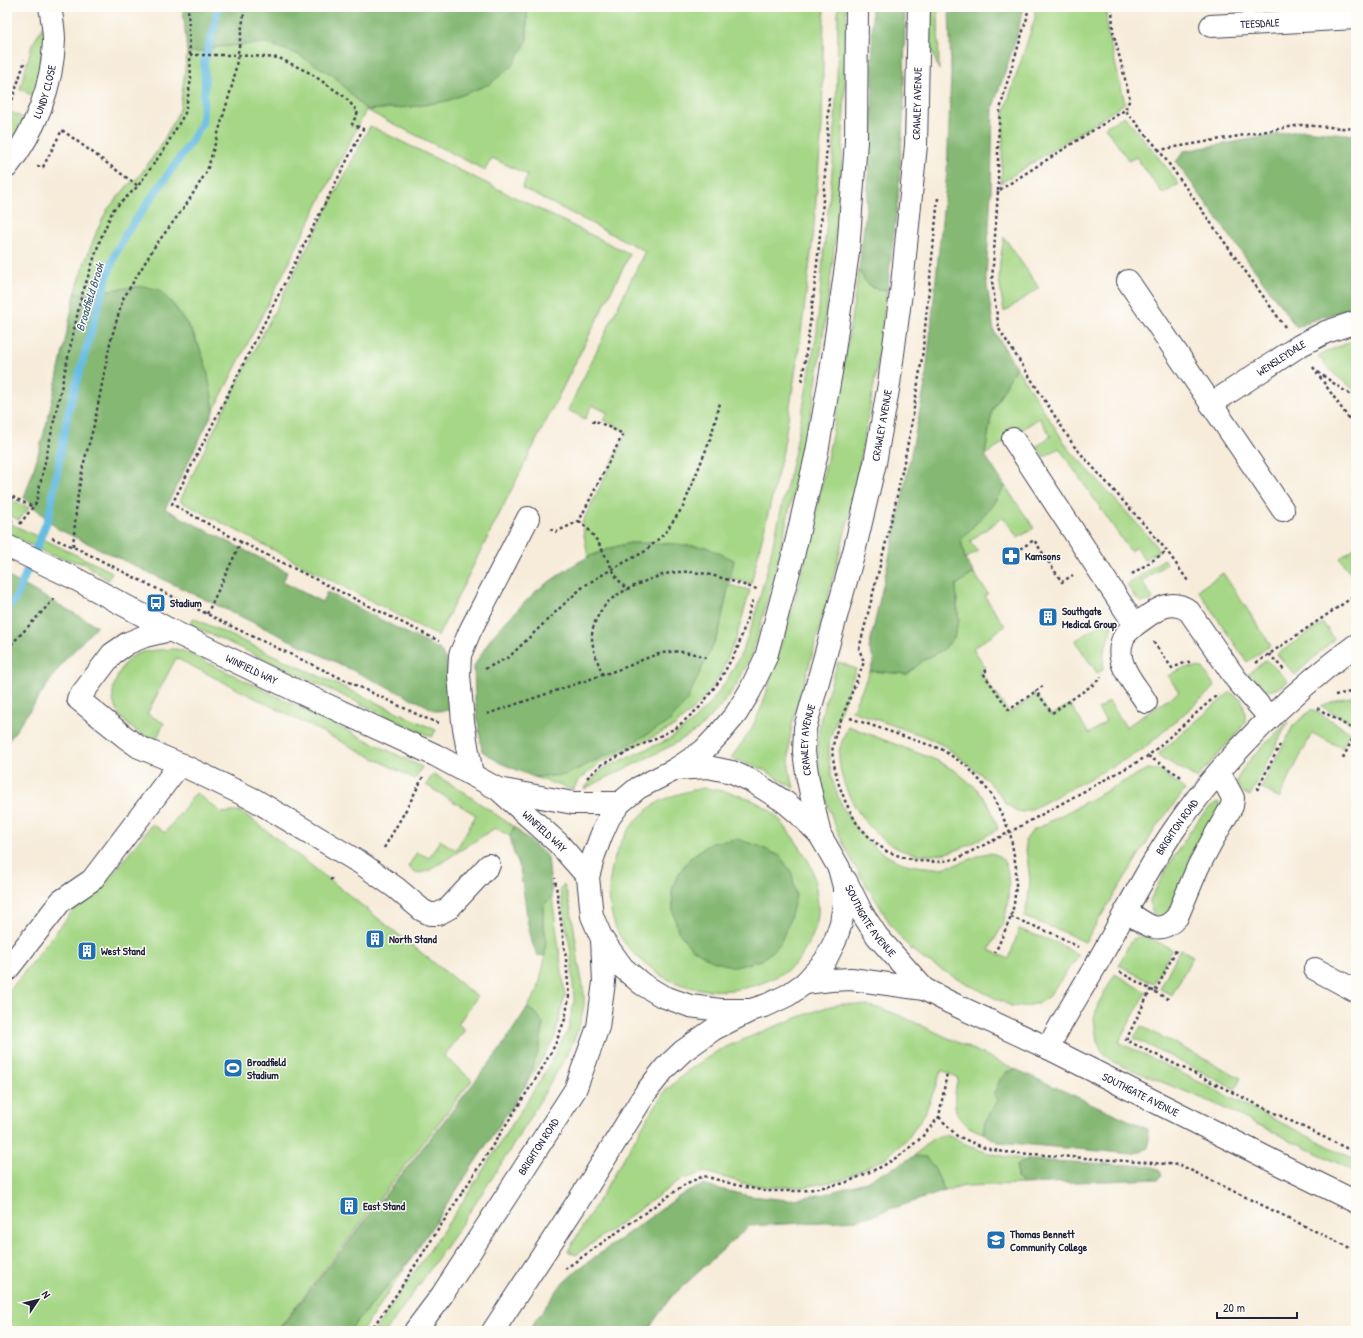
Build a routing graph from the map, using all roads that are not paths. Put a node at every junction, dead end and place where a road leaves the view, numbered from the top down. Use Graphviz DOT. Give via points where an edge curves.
graph roads {
  1 [pos="50,7"];
  2 [pos="857,7"];
  3 [pos="919,7"];
  4 [pos="1333,13"];
  5 [pos="1356,18"];
  6 [pos="1211,26"];
  7 [pos="7,167"];
  8 [pos="1128,281"];
  9 [pos="1356,322"];
  10 [pos="1211,404"];
  11 [pos="1013,439"];
  12 [pos="1283,510"];
  13 [pos="528,518"];
  14 [pos="7,546"];
  15 [pos="170,630"];
  16 [pos="1129,631"];
  17 [pos="1355,647"];
  18 [pos="1146,702"];
  19 [pos="1270,718"];
  20 [pos="180,764"];
  21 [pos="676,769"];
  22 [pos="1219,772"];
  23 [pos="472,775"];
  24 [pos="498,789"];
  25 [pos="620,803"];
  26 [pos="820,835"];
  27 [pos="489,865"];
  28 [pos="839,868"];
  29 [pos="588,877"];
  30 [pos="1126,911"];
  31 [pos="602,939"];
  32 [pos="1315,969"];
  33 [pos="7,970"];
  34 [pos="805,983"];
  35 [pos="924,988"];
  36 [pos="1356,991"];
  37 [pos="751,1010"];
  38 [pos="1048,1048"];
  39 [pos="1356,1202"];
  40 [pos="415,1331"];
  41 [pos="493,1331"];
  1 -- 7 [label="main road, LUNDY CLOSE" via="54,39 52,68 32,128"];
  2 -- 21 [label="main road" via="856,141 848,252 817,452 793,556 766,657 750,691 736,714 703,751"];
  3 -- 26 [label="main road, CRAWLEY AVENUE" via="916,145 889,384 854,552 805,728 804,752"];
  4 -- 5 [label="main road, TEESDALE"];
  4 -- 6 [label="main road, TEESDALE"];
  8 -- 10 [label="main road"];
  9 -- 10 [label="main road, WENSLEYDALE" via="1326,332 1299,346"];
  10 -- 12 [label="main road"];
  11 -- 16 [label="main road"];
  13 -- 23 [label="main road" via="470,631 460,656 464,722"];
  14 -- 15 [label="main road, WINFIELD WAY" via="74,578"];
  15 -- 20 [label="main road" via="145,636 112,654 78,699 139,747"];
  15 -- 23 [label="main road, WINFIELD WAY" via="435,755"];
  16 -- 18 [label="main road" via="1120,650 1120,658"];
  16 -- 19 [label="main road" via="1160,608 1175,604 1186,609 1236,679"];
  17 -- 19 [label="main road, BRIGHTON ROAD"];
  19 -- 22 [label="main road, BRIGHTON ROAD"];
  20 -- 27 [label="main road" via="255,800 362,864 430,914 438,914 449,908"];
  20 -- 33 [label="main road" via="92,880 61,901"];
  21 -- 25 [label="main road" via="638,788"];
  21 -- 26 [label="main road" via="708,767 732,772 750,780 784,802"];
  22 -- 30 [label="main road, BRIGHTON ROAD" via="1174,830"];
  22 -- 30 [label="main road" via="1233,798 1232,806 1198,868 1177,917 1166,927 1159,929 1150,927"];
  23 -- 24 [label="main road, WINFIELD WAY"];
  24 -- 25 [label="main road, WINFIELD WAY" via="574,803"];
  24 -- 29 [label="main road, WINFIELD WAY" via="558,843"];
  25 -- 29 [label="main road" via="600,836"];
  26 -- 28 [label="main road"];
  28 -- 34 [label="main road" via="844,887 841,924 825,961"];
  28 -- 35 [label="main road, SOUTHGATE AVENUE" via="877,936"];
  29 -- 31 [label="main road" via="592,916"];
  30 -- 38 [label="main road, BRIGHTON ROAD"];
  31 -- 37 [label="main road" via="624,968 642,984 662,996 690,1006 720,1010"];
  31 -- 40 [label="main road, BRIGHTON ROAD" via="604,982 598,1027 574,1090 442,1296"];
  32 -- 36 [label="main road"];
  34 -- 35 [label="main road, SOUTHGATE AVENUE" via="851,979"];
  34 -- 37 [label="main road" via="767,1006"];
  35 -- 38 [label="main road, SOUTHGATE AVENUE"];
  37 -- 41 [label="main road" via="714,1029 683,1051 665,1068 646,1092"];
  38 -- 39 [label="main road, SOUTHGATE AVENUE"];
}
